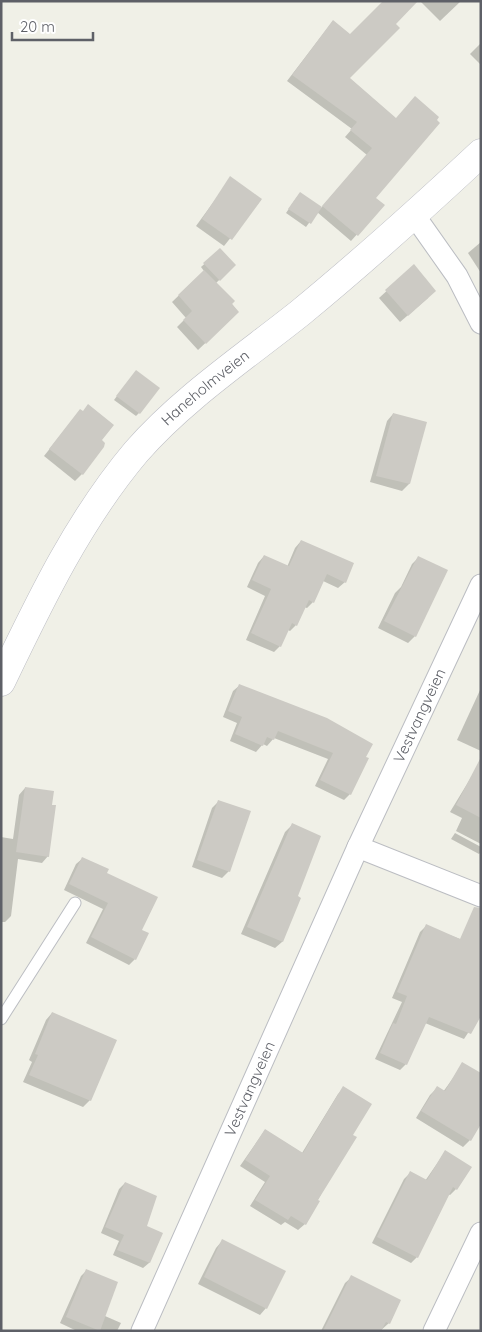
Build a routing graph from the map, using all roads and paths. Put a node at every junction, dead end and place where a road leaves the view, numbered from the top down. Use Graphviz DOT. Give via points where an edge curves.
graph roads {
  1 [pos="481,154"];
  2 [pos="414,215"];
  3 [pos="481,323"];
  4 [pos="481,585"];
  5 [pos="1,682"];
  6 [pos="358,847"];
  7 [pos="481,896"];
  8 [pos="74,903"];
  9 [pos="1,1019"];
  10 [pos="481,1233"];
  11 [pos="142,1331"];
  12 [pos="434,1331"];
  1 -- 2 [label="main road, Haneholmveien"];
  2 -- 3 [label="street" via="457,276"];
  2 -- 5 [label="main road, Haneholmveien" via="342,278 185,405 138,450 92,509 61,560"];
  4 -- 6 [label="street, Vestvangveien"];
  6 -- 7 [label="street"];
  6 -- 11 [label="street, Vestvangveien"];
  8 -- 9 [label="lane"];
  10 -- 12 [label="street"];
}
